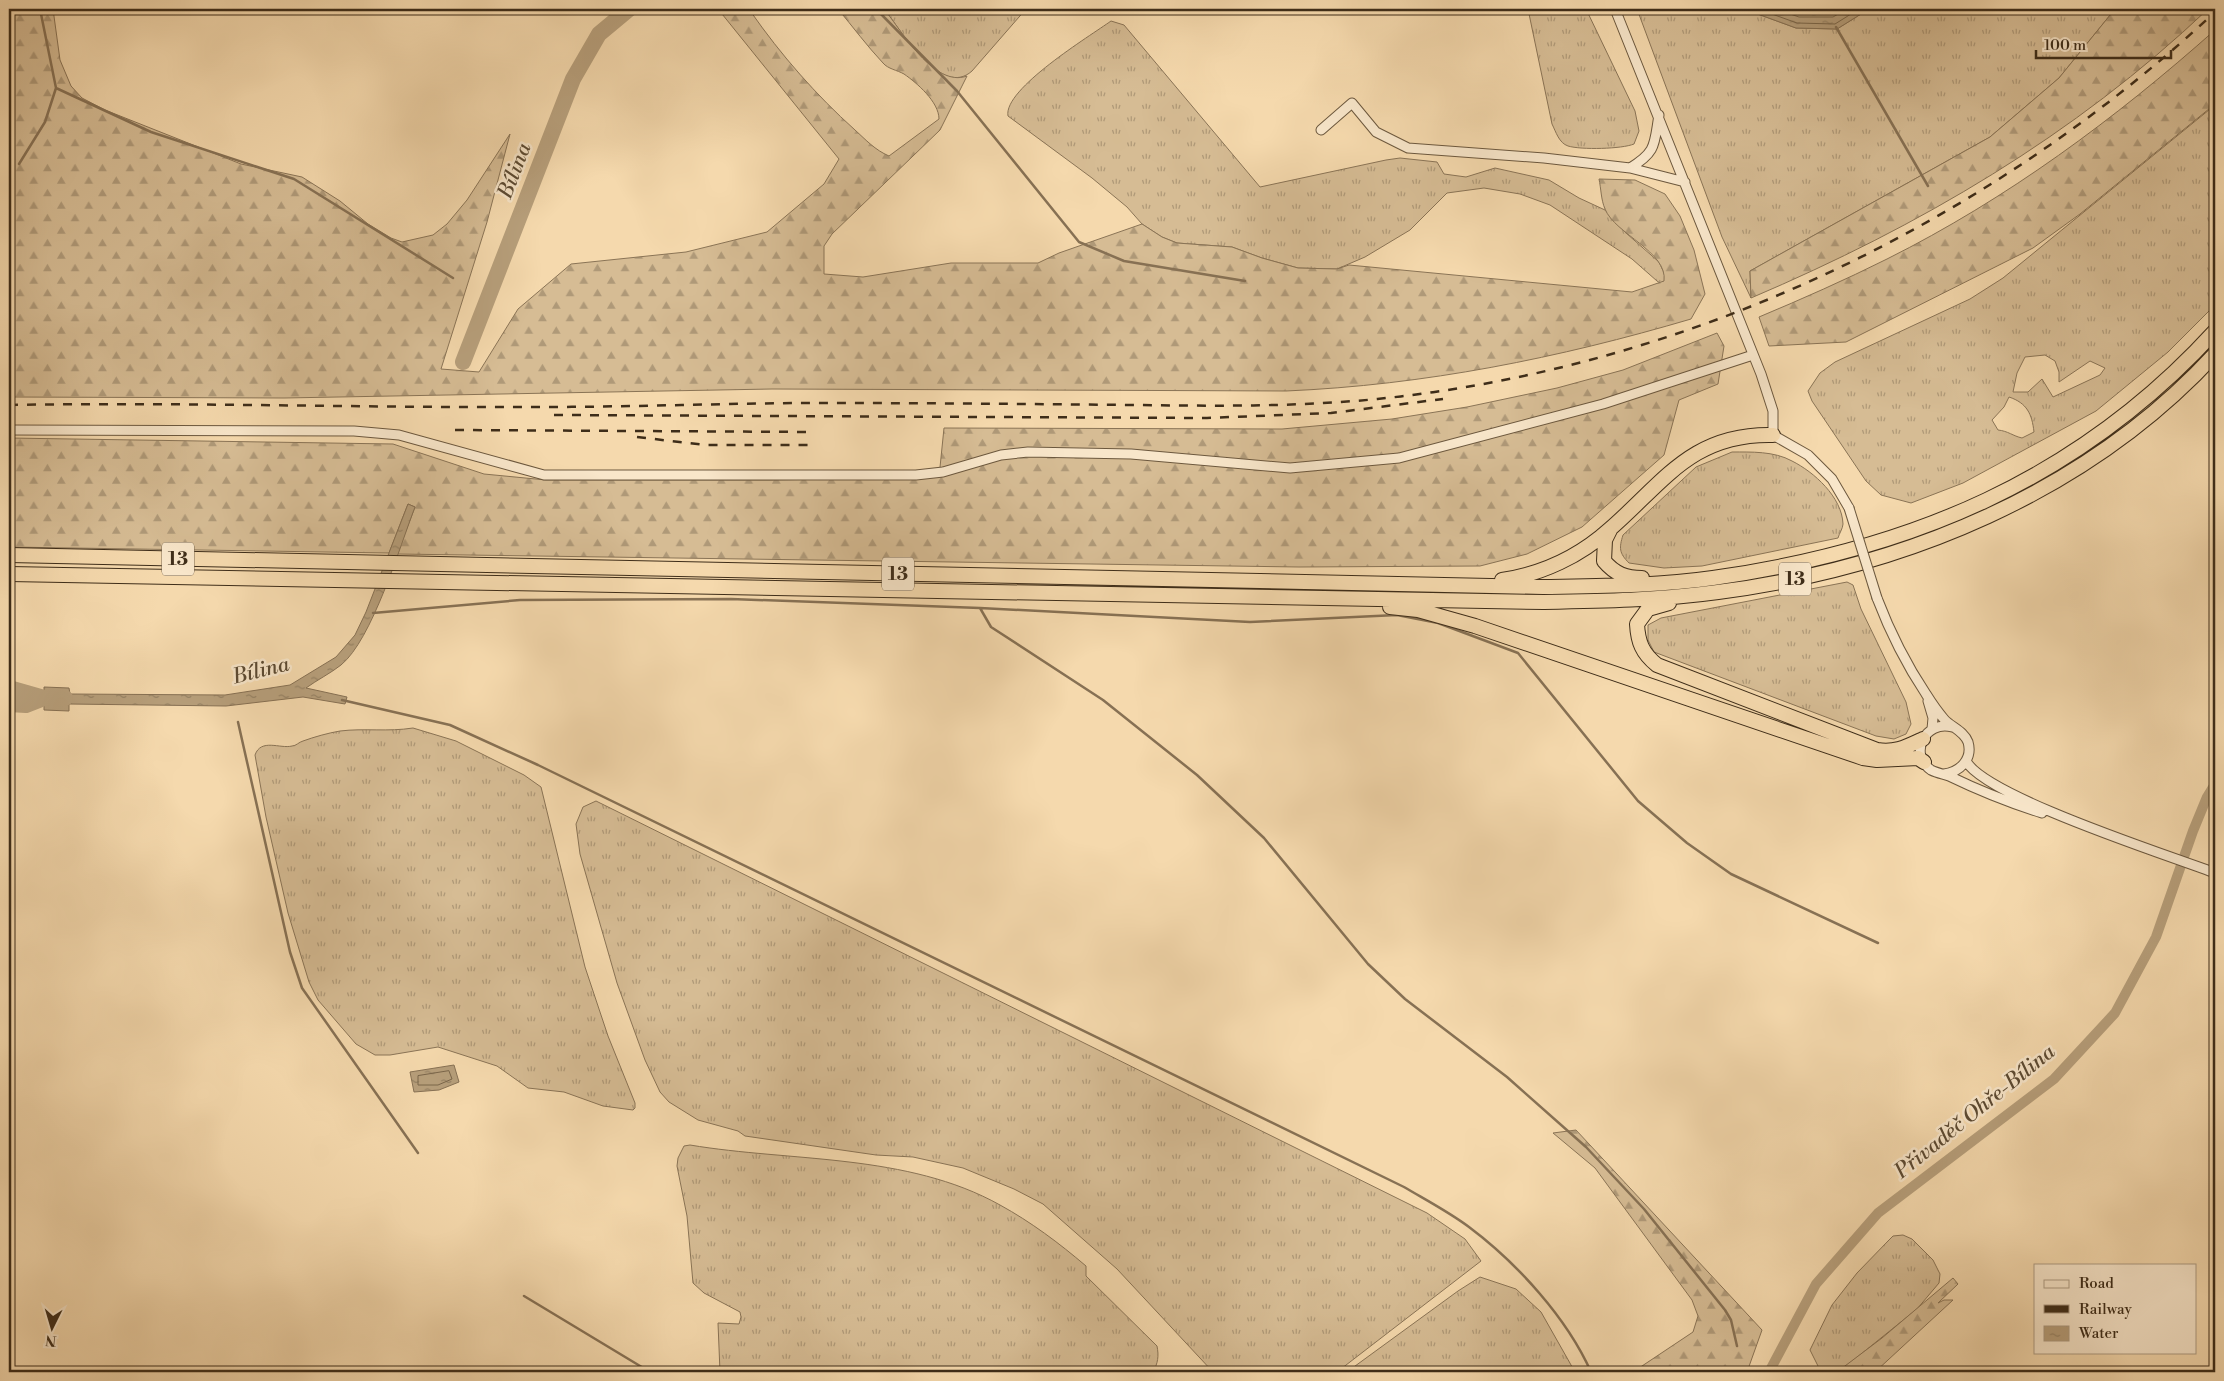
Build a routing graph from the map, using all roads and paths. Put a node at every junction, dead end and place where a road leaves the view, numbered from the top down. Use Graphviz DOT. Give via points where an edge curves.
graph roads {
  1 [pos="1615,9"];
  2 [pos="1659,115"];
  3 [pos="1321,130"];
  4 [pos="1630,168"];
  5 [pos="1685,182"];
  6 [pos="2215,331"];
  7 [pos="1753,354"];
  8 [pos="2215,354"];
  9 [pos="9,430"];
  10 [pos="1773,435"];
  11 [pos="1610,530"];
  12 [pos="9,555"];
  13 [pos="9,574"];
  14 [pos="1712,578"];
  15 [pos="1466,586"];
  16 [pos="1717,592"];
  17 [pos="1312,597"];
  18 [pos="1926,694"];
  19 [pos="1952,727"];
  20 [pos="1928,734"];
  21 [pos="1966,761"];
  22 [pos="1924,762"];
  23 [pos="1944,774"];
  24 [pos="2105,832"];
  25 [pos="2215,873"];
  1 -- 2 [label="street"];
  2 -- 4 [label="street" via="1654,148"];
  2 -- 5 [label="street"];
  3 -- 4 [label="street" via="1352,103 1376,132 1408,148"];
  4 -- 5 [label="street"];
  5 -- 7 [label="street"];
  6 -- 14 [label="highway, 13" via="2153,393 2095,438 1991,500 1881,542 1812,560"];
  7 -- 9 [label="street" via="1603,404 1399,458 1290,468 1131,454 1052,451 1001,455 943,472 916,476 544,475 399,435 354,431"];
  7 -- 10 [label="street" via="1773,411"];
  8 -- 16 [label="highway, 13" via="2161,406 2102,452 1996,513 1939,538 1880,558 1778,583"];
  10 -- 11 [label="highway" via="1748,435 1707,447 1670,471"];
  10 -- 18 [label="street, bridge" via="1808,455 1832,479 1849,508 1877,598 1896,643"];
  11 -- 14 [label="highway" via="1605,540 1604,561 1619,574 1635,578"];
  11 -- 15 [label="highway" via="1578,553 1544,570"];
  12 -- 15 [label="highway, 13"];
  13 -- 17 [label="highway, 13"];
  14 -- 15 [label="highway, 13" via="1624,585"];
  16 -- 17 [label="highway, 13" via="1629,600 1544,602"];
  16 -- 20 [label="highway" via="1648,609 1637,624 1640,645 1647,657 1657,665 1877,750 1900,751"];
  17 -- 22 [label="highway" via="1418,610 1475,626 1863,758 1918,758"];
  18 -- 19 [label="street"];
  18 -- 20 [label="street" via="1933,718"];
  19 -- 20 [label="street" via="1942,726"];
  19 -- 21 [label="street" via="1960,730 1968,742"];
  20 -- 22 [label="street" via="1921,747"];
  21 -- 23 [label="street" via="1959,769"];
  21 -- 24 [label="street" via="1970,768 2000,789"];
  22 -- 23 [label="street" via="1932,770"];
  23 -- 24 [label="street" via="1990,796"];
  24 -- 25 [label="street"];
}
